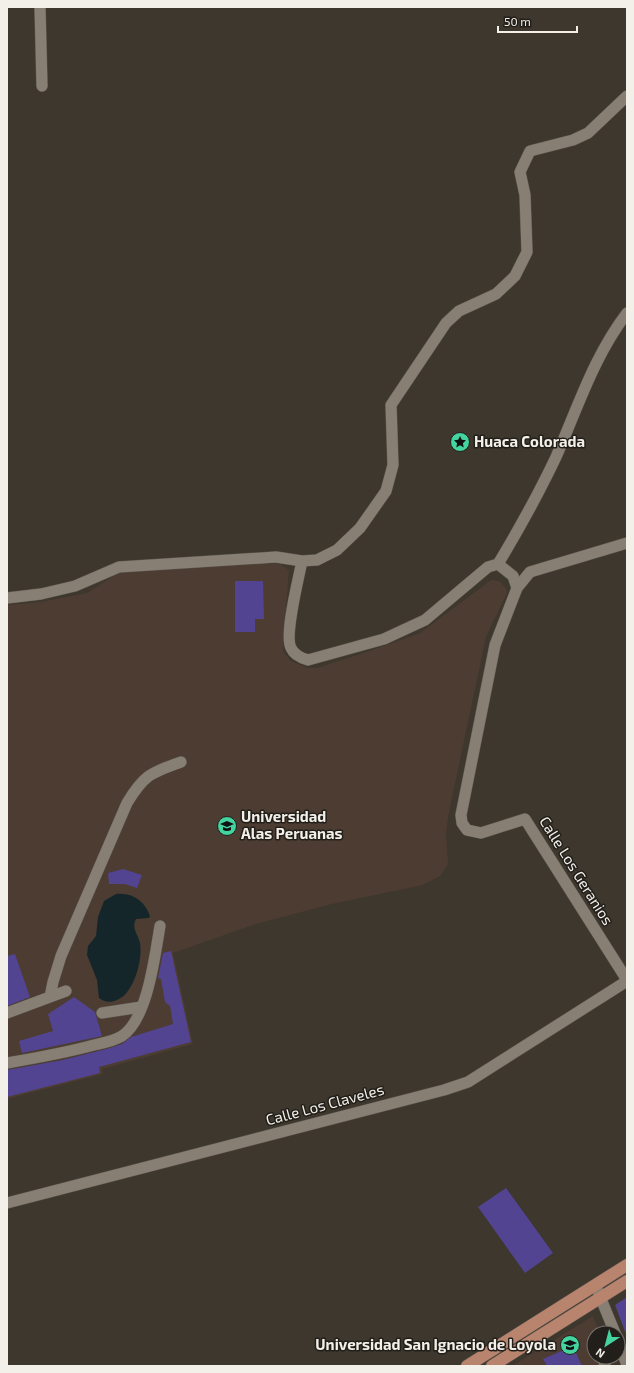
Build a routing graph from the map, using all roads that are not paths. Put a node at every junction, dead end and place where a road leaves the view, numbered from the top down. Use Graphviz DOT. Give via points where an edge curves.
graph roads {
  1 [pos="40,7"];
  2 [pos="42,86"];
  3 [pos="627,96"];
  4 [pos="627,313"];
  5 [pos="627,542"];
  6 [pos="302,561"];
  7 [pos="498,564"];
  8 [pos="517,588"];
  9 [pos="7,598"];
  10 [pos="181,762"];
  11 [pos="160,926"];
  12 [pos="627,981"];
  13 [pos="66,991"];
  14 [pos="50,997"];
  15 [pos="141,1007"];
  16 [pos="7,1013"];
  17 [pos="102,1013"];
  18 [pos="7,1063"];
  19 [pos="7,1203"];
  20 [pos="627,1265"];
  21 [pos="627,1281"];
  22 [pos="595,1285"];
  23 [pos="601,1297"];
  24 [pos="612,1325"];
  25 [pos="467,1366"];
  26 [pos="492,1366"];
  1 -- 2 [label="street"];
  3 -- 6 [label="street" via="588,133 573,140 530,151 520,172 525,194 527,252 515,276 496,294 459,311 446,323 391,405 393,465 386,491 360,528 337,550 317,560"];
  4 -- 7 [label="street" via="590,372 555,458"];
  5 -- 8 [label="street" via="530,572"];
  6 -- 7 [label="street" via="290,622 290,647 297,656 308,660 384,639 425,620 488,567"];
  6 -- 9 [label="street" via="276,557 119,567 75,586"];
  7 -- 8 [label="street" via="513,576"];
  8 -- 12 [label="street, Calle Los Geranios" via="495,645 461,815 462,823 467,830 481,833 525,819"];
  10 -- 14 [label="street" via="144,778 127,803 61,956"];
  11 -- 15 [label="street" via="149,988"];
  12 -- 19 [label="street, Calle Los Claveles" via="468,1082"];
  13 -- 14 [label="street"];
  14 -- 16 [label="street"];
  15 -- 17 [label="street"];
  15 -- 18 [label="street" via="129,1029 122,1036 110,1041"];
  20 -- 22 [label="main road"];
  21 -- 23 [label="main road"];
  22 -- 23 [label="street"];
  22 -- 25 [label="main road"];
  23 -- 24 [label="street"];
  23 -- 26 [label="main road"];
}
